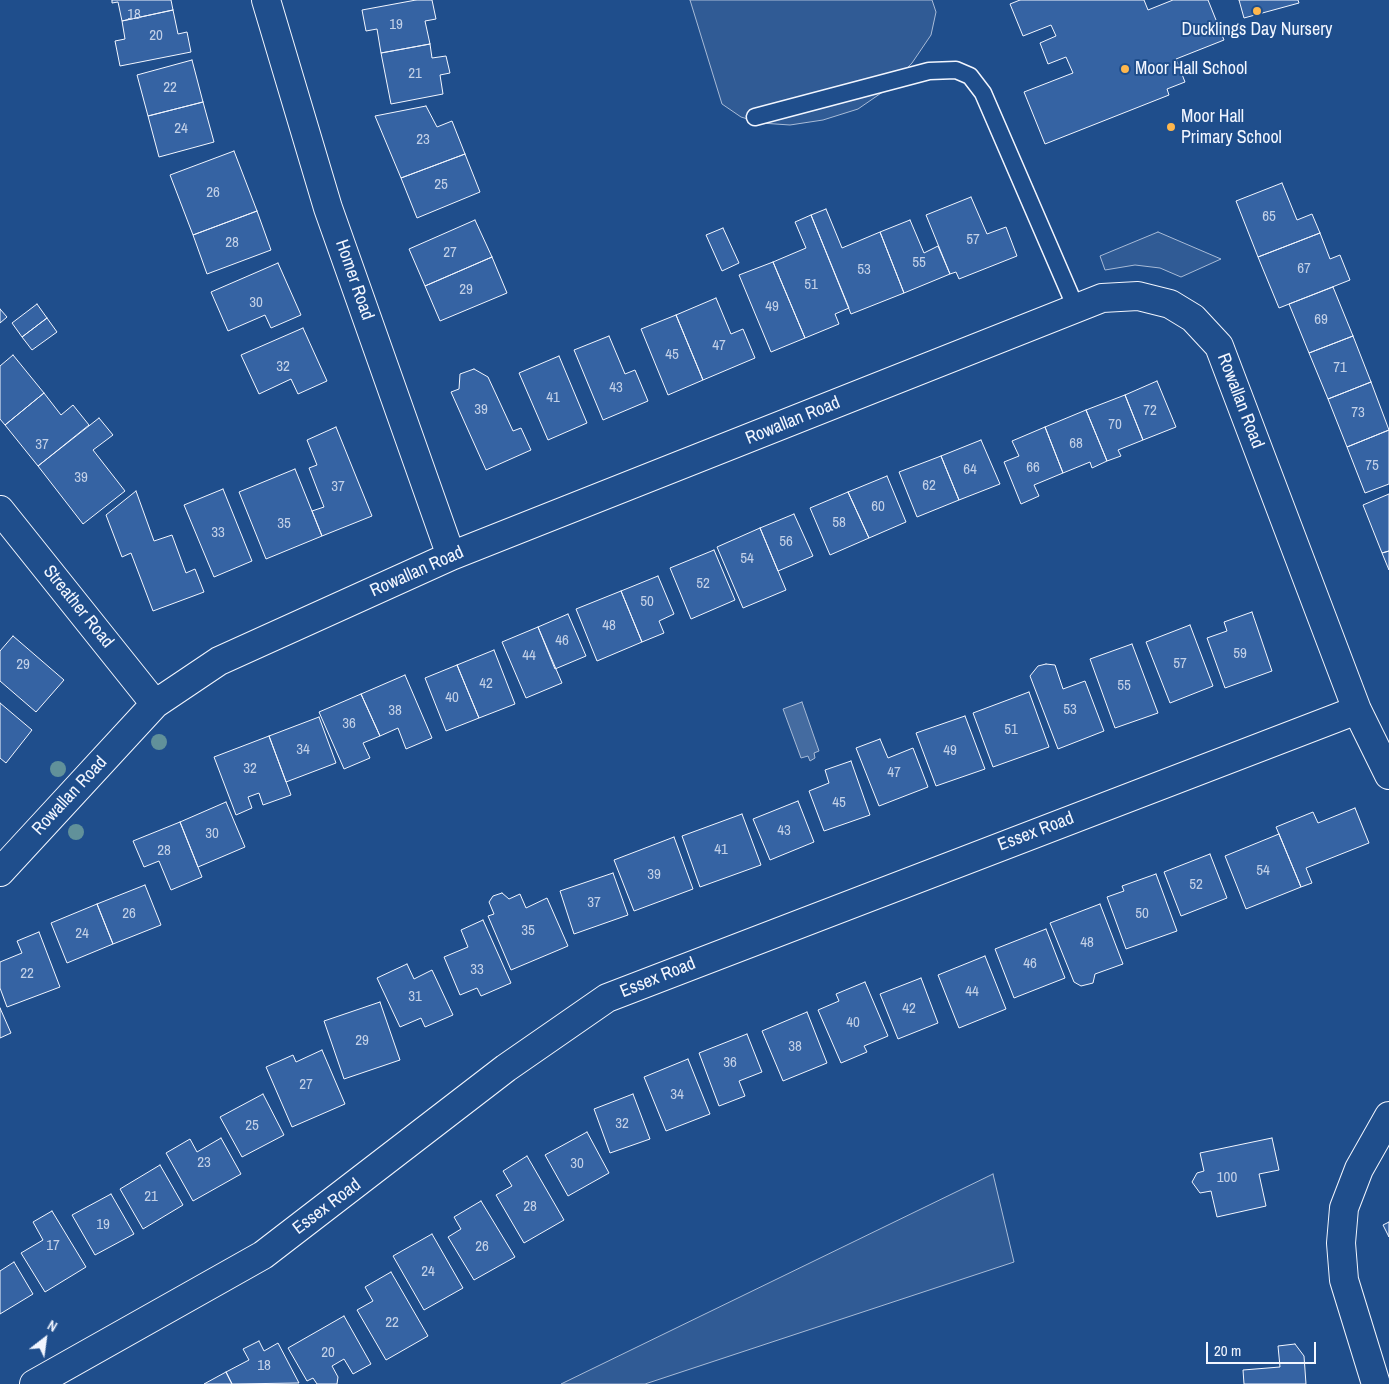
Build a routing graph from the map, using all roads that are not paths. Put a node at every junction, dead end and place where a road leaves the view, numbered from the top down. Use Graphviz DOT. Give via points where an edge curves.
graph roads {
  1 [pos="266,0"];
  2 [pos="755,117"];
  3 [pos="1076,308"];
  4 [pos="0,510"];
  5 [pos="451,556"];
  6 [pos="155,704"];
  7 [pos="1357,710"];
  8 [pos="1389,775"];
  9 [pos="0,872"];
  10 [pos="1389,1116"];
  11 [pos="34,1384"];
  12 [pos="1376,1384"];
  1 -- 5 [label="street, Homer Road" via="328,208"];
  2 -- 3 [label="lane" via="929,71 956,70 970,76 983,93"];
  3 -- 5 [label="street, Rowallan Road"];
  3 -- 7 [label="street, Rowallan Road" via="1102,298 1138,296 1170,304 1193,318 1220,346"];
  4 -- 6 [label="street, Streather Road"];
  5 -- 6 [label="street, Rowallan Road" via="219,661"];
  6 -- 9 [label="street, Rowallan Road"];
  7 -- 8 [label="street, Rowallan Road"];
  7 -- 11 [label="street, Essex Road" via="607,998 506,1068 263,1255"];
  10 -- 12 [label="street" via="1360,1169 1344,1208 1341,1243 1344,1280"];
}
